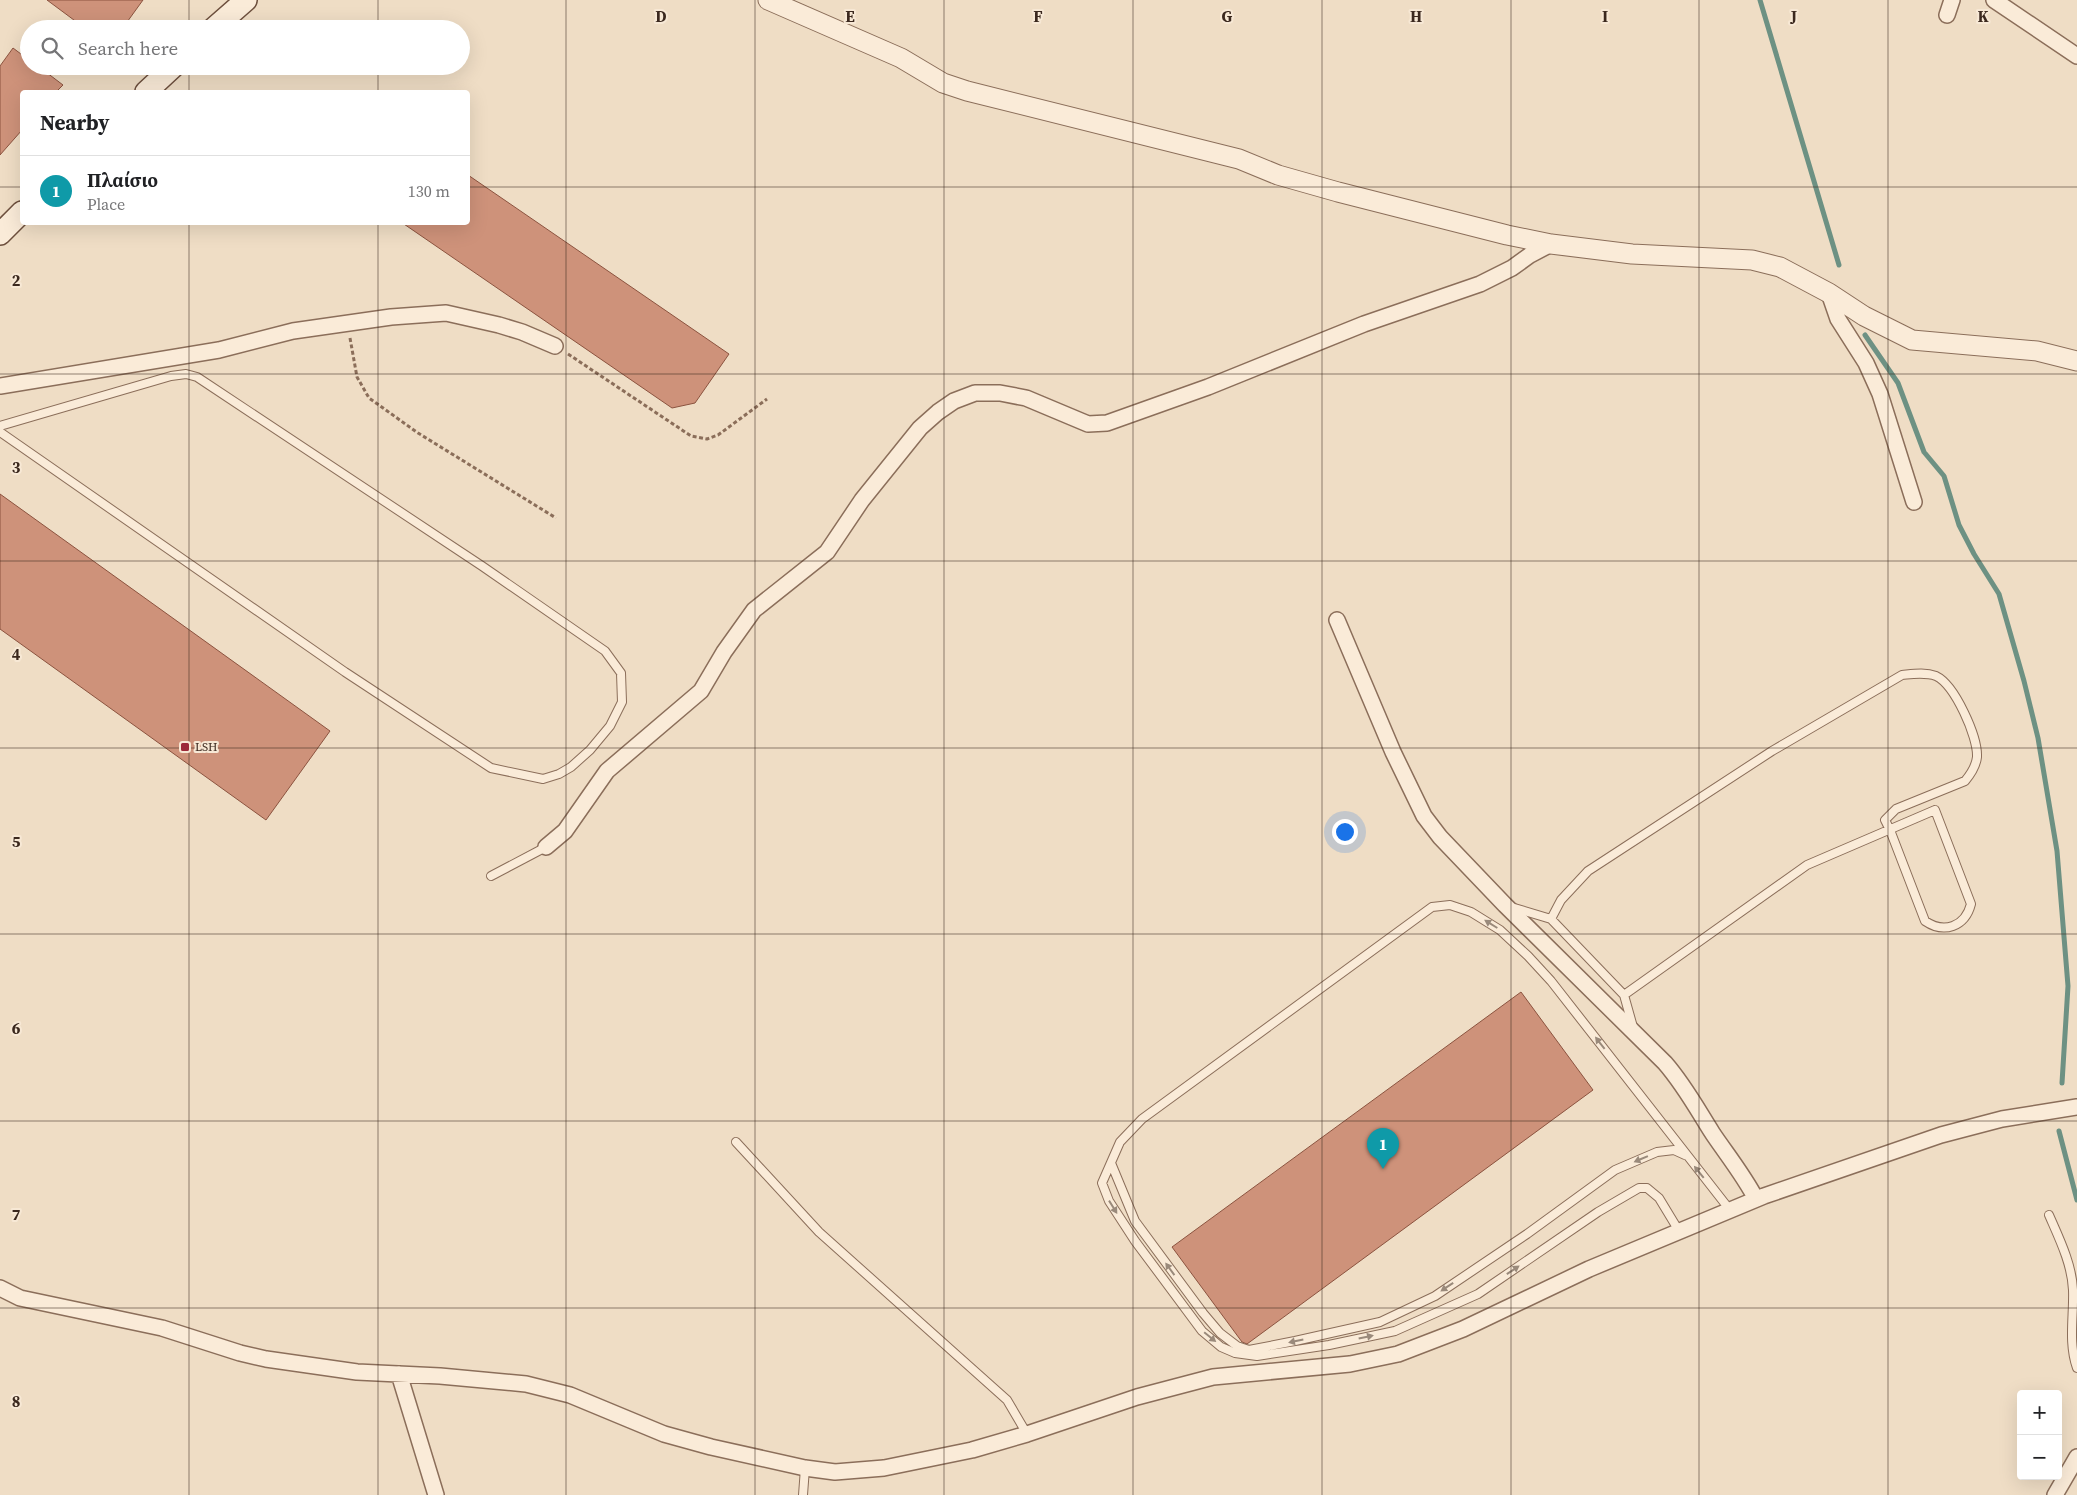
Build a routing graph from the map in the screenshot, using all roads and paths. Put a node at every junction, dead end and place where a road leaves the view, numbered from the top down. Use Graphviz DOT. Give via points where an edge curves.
graph roads {
  1 [pos="246,0"];
  2 [pos="768,0"];
  3 [pos="1952,0"];
  4 [pos="1994,0"];
  5 [pos="1947,15"];
  6 [pos="223,20"];
  7 [pos="2077,56"];
  8 [pos="164,75"];
  9 [pos="148,90"];
  10 [pos="20,214"];
  11 [pos="0,234"];
  12 [pos="1551,244"];
  13 [pos="1829,293"];
  14 [pos="348,324"];
  15 [pos="555,346"];
  16 [pos="2077,361"];
  17 [pos="0,386"];
  18 [pos="767,399"];
  19 [pos="0,426"];
  20 [pos="0,432"];
  21 [pos="1914,502"];
  22 [pos="556,518"];
  23 [pos="1337,620"];
  24 [pos="1890,830"];
  25 [pos="546,847"];
  26 [pos="490,876"];
  27 [pos="1506,905"];
  28 [pos="1551,919"];
  29 [pos="1624,995"];
  30 [pos="1635,1034"];
  31 [pos="2077,1108"];
  32 [pos="736,1142"];
  33 [pos="1686,1156"];
  34 [pos="1111,1163"];
  35 [pos="1756,1199"];
  36 [pos="1730,1210"];
  37 [pos="2049,1215"];
  38 [pos="1679,1231"];
  39 [pos="0,1288"];
  40 [pos="2077,1368"];
  41 [pos="399,1374"];
  42 [pos="1027,1434"];
  43 [pos="2077,1457"];
  44 [pos="805,1468"];
  45 [pos="436,1495"];
  46 [pos="803,1495"];
  47 [pos="2055,1495"];
  1 -- 6 [label="main road"];
  2 -- 12 [label="street" via="901,58 943,83 966,91 1239,160 1338,192"];
  3 -- 5 [label="street"];
  4 -- 7 [label="street"];
  8 -- 9 [label="main road"];
  10 -- 11 [label="main road"];
  12 -- 13 [label="street" via="1632,254 1752,260 1780,267"];
  12 -- 25 [label="street" via="1480,284 1364,324 1208,387 1107,423 1088,424 1026,398 1000,393 975,393 954,401 920,428 862,500 827,552 754,610 701,691 607,771 565,832"];
  13 -- 16 [label="street" via="1864,316 1912,340 2037,351"];
  13 -- 21 [label="street" via="1838,319 1866,363 1880,394"];
  14 -- 15 [label="street" via="446,313 499,325"];
  14 -- 17 [label="street" via="293,331 219,350"];
  14 -- 22 [label="path" via="357,377 369,398 418,433"];
  15 -- 18 [label="path" via="691,436 707,439 718,435"];
  19 -- 20 [label="lane" via="171,376 197,376 605,651 621,673 622,702 617,714 590,750 559,774 543,779 491,768 345,672"];
  23 -- 27 [label="street" via="1424,816"];
  24 -- 24 [label="lane" via="1925,921 1938,928 1960,923 1971,904 1935,810"];
  24 -- 28 [label="lane" via="1885,820 1896,808 1965,781 1977,759 1976,745 1957,698 1937,676 1918,673 1902,676 1772,751 1588,871 1561,900"];
  24 -- 29 [label="lane" via="1807,865"];
  25 -- 26 [label="lane"];
  27 -- 28 [label="lane"];
  27 -- 30 [label="street"];
  28 -- 29 [label="lane"];
  29 -- 30 [label="lane"];
  30 -- 35 [label="street" via="1683,1083"];
  31 -- 35 [label="street" via="2002,1119 1941,1135"];
  32 -- 42 [label="lane" via="820,1232 1007,1400"];
  33 -- 34 [label="lane, one-way" via="1674,1150 1657,1152 1615,1170 1435,1296 1380,1322 1249,1350 1237,1346 1220,1333 1135,1221"];
  33 -- 34 [label="lane, one-way" via="1551,981 1528,956 1500,930 1471,912 1450,905 1432,907 1142,1119 1120,1142"];
  36 -- 33 [label="lane, one-way"];
  34 -- 38 [label="lane, one-way" via="1102,1183 1109,1201 1202,1331 1235,1353 1257,1356 1395,1331 1478,1294 1598,1212 1639,1188 1647,1188 1659,1198"];
  35 -- 36 [label="street"];
  36 -- 38 [label="street"];
  37 -- 40 [label="lane" via="2068,1263 2073,1288 2072,1336"];
  38 -- 42 [label="street" via="1589,1269 1463,1329 1398,1354 1350,1364 1213,1377 1136,1397"];
  39 -- 41 [label="street" via="20,1298 162,1328 266,1359 356,1372"];
  41 -- 44 [label="street" via="526,1384 570,1395 664,1434 711,1448"];
  41 -- 45 [label="street"];
  42 -- 44 [label="street" via="972,1450 884,1468 835,1472"];
  43 -- 47 [label="street"];
  44 -- 46 [label="lane"];
}
